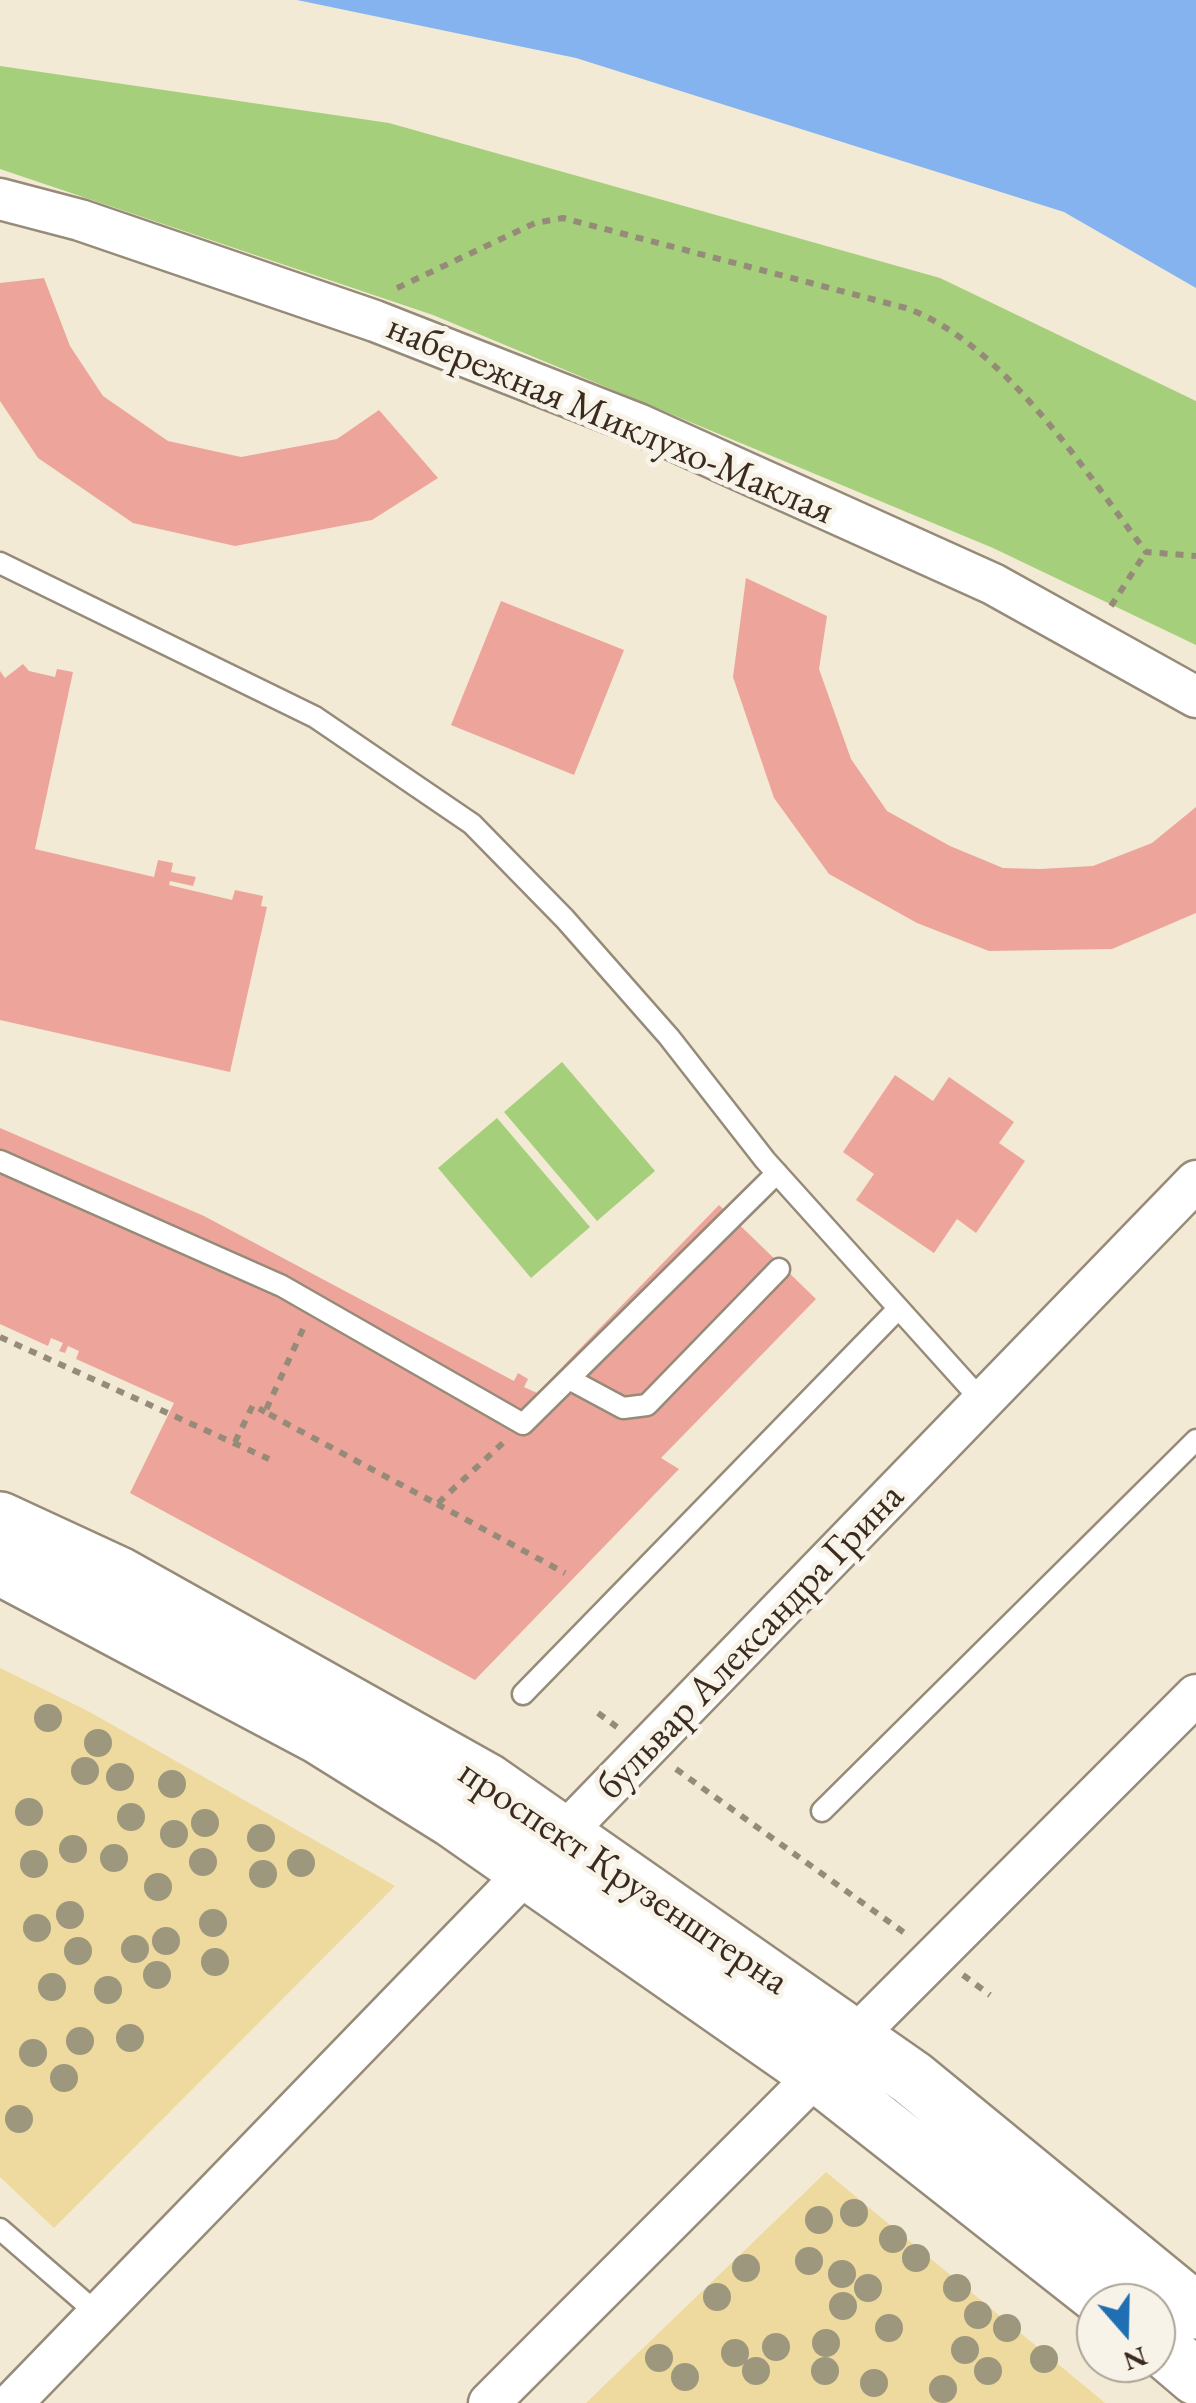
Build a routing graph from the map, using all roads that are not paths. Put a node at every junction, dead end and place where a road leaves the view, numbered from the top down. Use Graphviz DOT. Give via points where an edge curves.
graph roads {
  1 [pos="0,200"];
  2 [pos="0,563"];
  3 [pos="1196,697"];
  4 [pos="0,1161"];
  5 [pos="777,1174"];
  6 [pos="1196,1182"];
  7 [pos="779,1269"];
  8 [pos="898,1309"];
  9 [pos="569,1379"];
  10 [pos="983,1402"];
  11 [pos="1196,1440"];
  12 [pos="0,1520"];
  13 [pos="0,1567"];
  14 [pos="522,1694"];
  15 [pos="1196,1695"];
  16 [pos="822,1811"];
  17 [pos="564,1835"];
  18 [pos="526,1874"];
  19 [pos="836,2056"];
  20 [pos="0,2229"];
  21 [pos="1086,2283"];
  22 [pos="1196,2311"];
  23 [pos="98,2314"];
  24 [pos="1176,2360"];
  25 [pos="1196,2377"];
  26 [pos="12,2403"];
  27 [pos="488,2403"];
  1 -- 3 [label="street, набережная Миклухо-Маклая" via="80,220 374,321 638,424 993,584"];
  2 -- 5 [label="lane" via="315,717 472,824 669,1037"];
  4 -- 9 [label="lane" via="314,1304 523,1424"];
  5 -- 8 [label="lane"];
  5 -- 9 [label="lane"];
  6 -- 10 [label="street, бульвар Александра Грина"];
  7 -- 9 [label="lane" via="647,1406 624,1408"];
  8 -- 10 [label="lane"];
  8 -- 14 [label="lane"];
  10 -- 17 [label="street, бульвар Александра Грина"];
  11 -- 16 [label="lane"];
  12 -- 17 [label="main road, проспект Крузенштерна" via="346,1700 488,1782"];
  13 -- 18 [label="main road, проспект Крузенштерна" via="319,1736"];
  15 -- 19 [label="street"];
  17 -- 18 [label="street, бульвар Александра Грина"];
  17 -- 19 [label="main road, проспект Крузенштерна"];
  18 -- 19 [label="main road, проспект Крузенштерна"];
  18 -- 23 [label="street, бульвар Александра Грина"];
  19 -- 21 [label="main road, проспект Крузенштерна"];
  19 -- 22 [label="main road, проспект Крузенштерна" via="912,2078"];
  19 -- 27 [label="street"];
  20 -- 23 [label="lane"];
  23 -- 26 [label="street, бульвар Александра Грина"];
  24 -- 25 [label="main road"];
}
